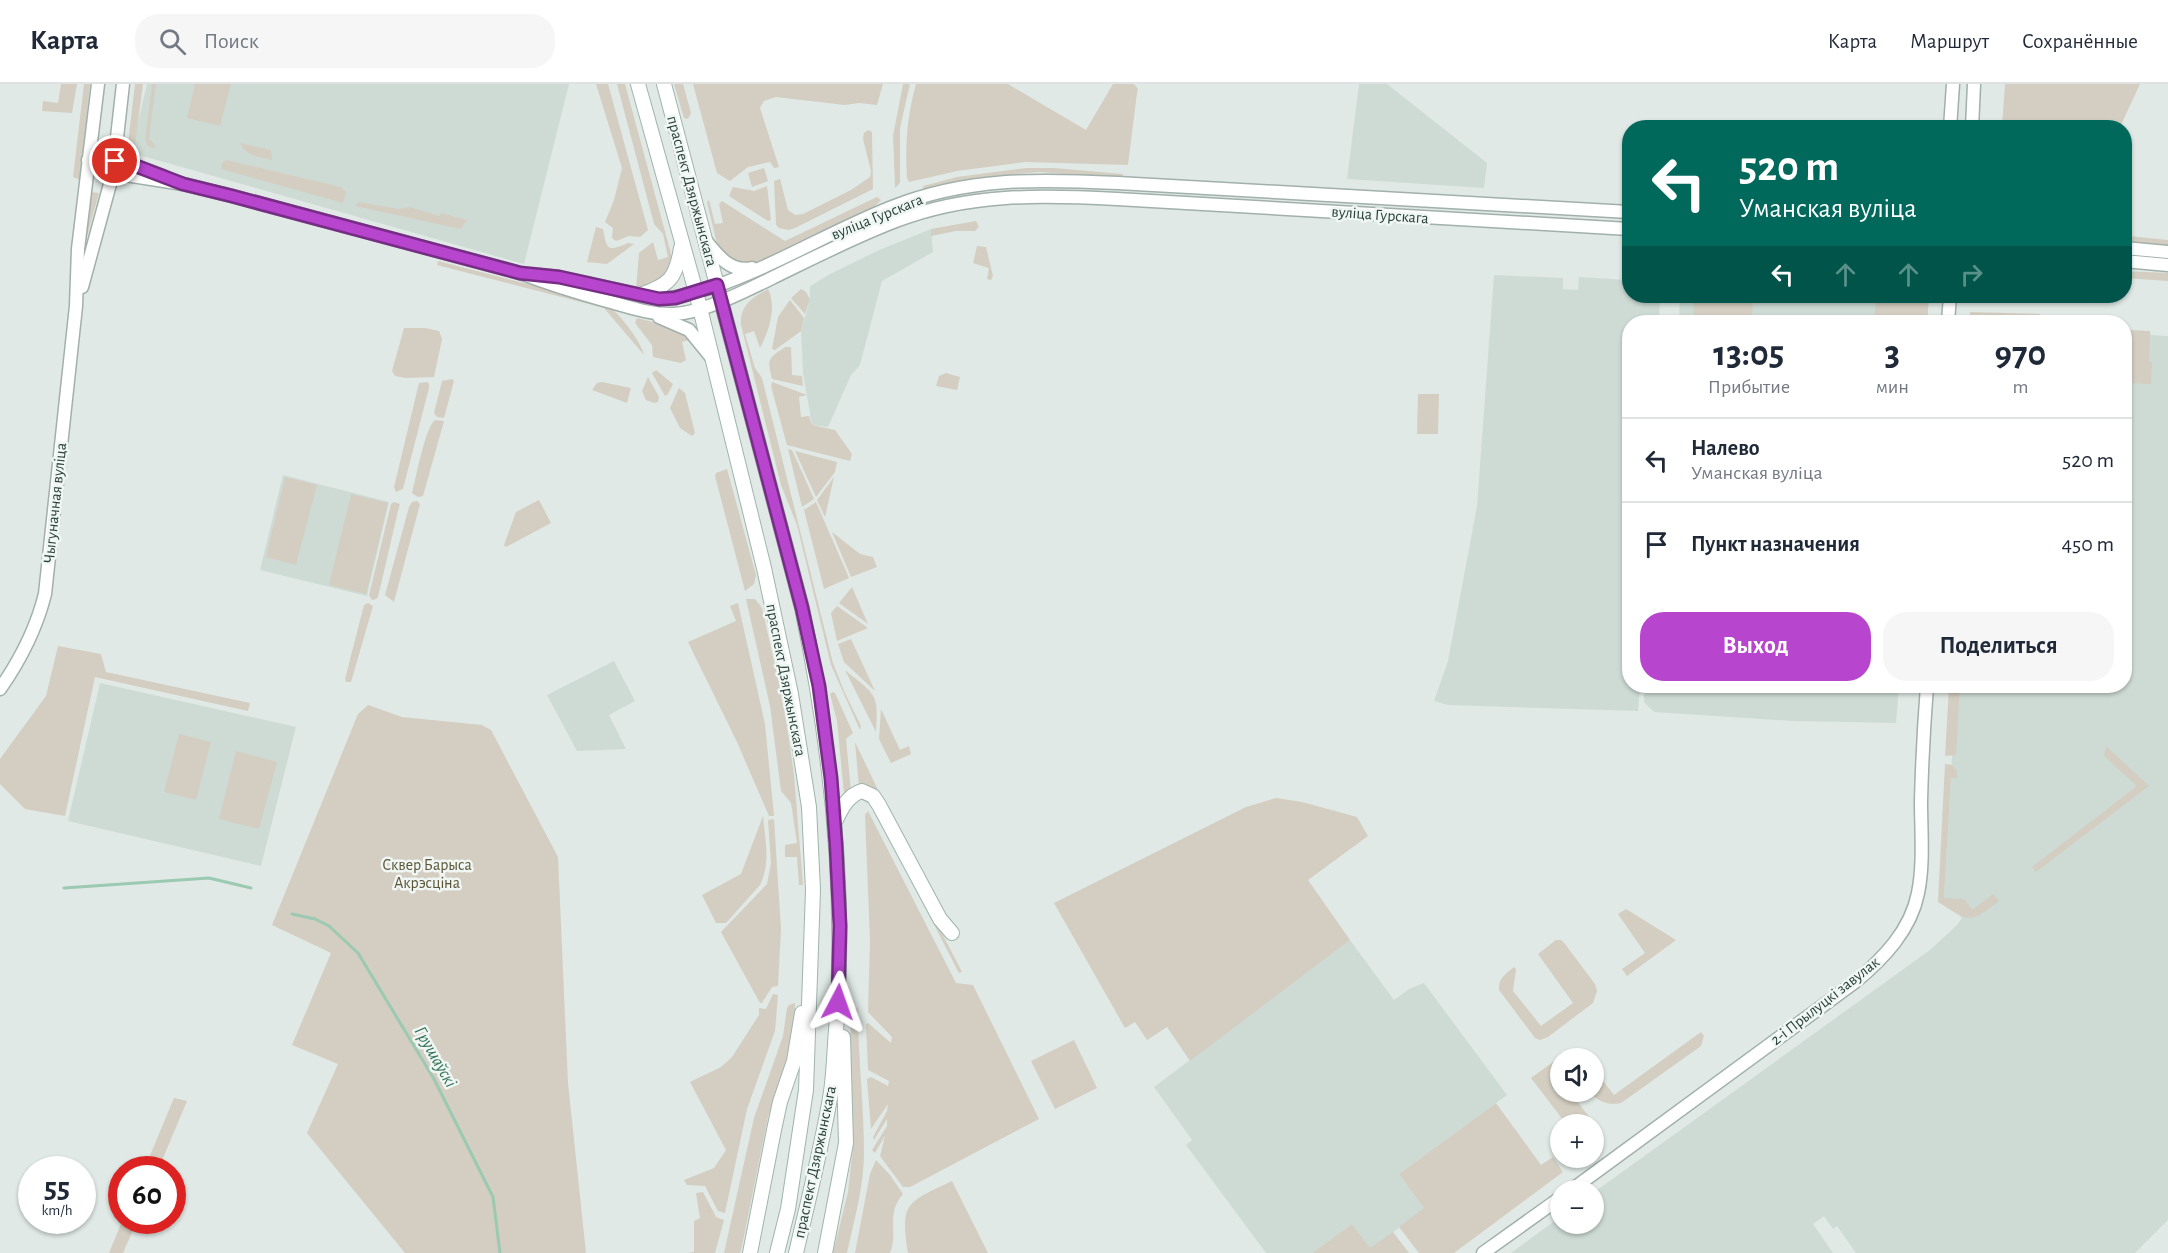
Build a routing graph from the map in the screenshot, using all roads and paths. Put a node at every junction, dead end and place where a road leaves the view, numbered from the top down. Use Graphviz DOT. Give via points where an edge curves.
graph roads {
  1 [pos="98,84"];
  2 [pos="123,84"];
  3 [pos="638,84"];
  4 [pos="664,84"];
  5 [pos="1953,84"];
  6 [pos="1974,84"];
  7 [pos="1951,120"];
  8 [pos="1972,120"];
  9 [pos="88,160"];
  10 [pos="114,167"];
  11 [pos="1118,183"];
  12 [pos="1132,183"];
  13 [pos="968,186"];
  14 [pos="1335,196"];
  15 [pos="1117,199"];
  16 [pos="1131,200"];
  17 [pos="972,202"];
  18 [pos="1487,205"];
  19 [pos="892,207"];
  20 [pos="1320,211"];
  21 [pos="1622,212"];
  22 [pos="896,221"];
  23 [pos="1486,222"];
  24 [pos="1622,229"];
  25 [pos="706,241"];
  26 [pos="682,243"];
  27 [pos="2132,249"];
  28 [pos="2168,252"];
  29 [pos="2132,262"];
  30 [pos="2168,264"];
  31 [pos="768,265"];
  32 [pos="520,273"];
  33 [pos="717,285"];
  34 [pos="696,292"];
  35 [pos="640,295"];
  36 [pos="721,301"];
  37 [pos="76,306"];
  38 [pos="700,308"];
  39 [pos="641,311"];
  40 [pos="711,357"];
  41 [pos="0,689"];
  42 [pos="1927,693"];
  43 [pos="835,822"];
  44 [pos="952,933"];
  45 [pos="840,978"];
  46 [pos="809,979"];
  47 [pos="1585,1180"];
  48 [pos="1550,1205"];
  49 [pos="750,1253"];
  50 [pos="777,1253"];
  51 [pos="796,1253"];
  52 [pos="825,1253"];
  53 [pos="1484,1253"];
  1 -- 9 [label="main road, Чыгуначная вуліца"];
  2 -- 10 [label="main road, Чыгуначная вуліца"];
  3 -- 26 [label="main road, праспект Дзяржынскага"];
  4 -- 25 [label="main road, праспект Дзяржынскага"];
  5 -- 7 [label="main road"];
  6 -- 8 [label="main road"];
  9 -- 10 [label="main road"];
  9 -- 37 [label="main road, Чыгуначная вуліца"];
  10 -- 32 [label="main road" via="136,166 183,184"];
  10 -- 37 [label="main road, Чыгуначная вуліца"];
  11 -- 12 [label="main road, вуліца Гурскага"];
  11 -- 13 [label="main road, вуліца Гурскага" via="1044,179"];
  11 -- 15 [label="main road"];
  12 -- 14 [label="main road, вуліца Гурскага"];
  12 -- 16 [label="main road"];
  13 -- 17 [label="main road"];
  13 -- 19 [label="main road, вуліца Гурскага"];
  14 -- 18 [label="main road, вуліца Гурскага"];
  14 -- 20 [label="main road"];
  15 -- 16 [label="main road, вуліца Гурскага"];
  15 -- 17 [label="main road, вуліца Гурскага" via="1044,195"];
  16 -- 20 [label="main road, вуліца Гурскага"];
  17 -- 22 [label="main road, вуліца Гурскага"];
  18 -- 21 [label="main road, вуліца Гурскага"];
  18 -- 23 [label="main road"];
  19 -- 22 [label="main road"];
  19 -- 31 [label="main road, вуліца Гурскага"];
  20 -- 23 [label="main road, вуліца Гурскага"];
  22 -- 36 [label="main road, вуліца Гурскага"];
  23 -- 24 [label="main road, вуліца Гурскага"];
  25 -- 31 [label="main road" via="731,266 746,270"];
  25 -- 33 [label="main road, праспект Дзяржынскага"];
  26 -- 34 [label="main road, праспект Дзяржынскага"];
  26 -- 35 [label="main road" via="672,278 659,289"];
  27 -- 28 [label="main road"];
  29 -- 30 [label="main road"];
  31 -- 33 [label="main road, вуліца Гурскага"];
  32 -- 35 [label="main road, вуліца Гурскага" via="559,277"];
  32 -- 39 [label="main road"];
  33 -- 34 [label="main road, вуліца Гурскага"];
  33 -- 36 [label="main road, праспект Дзяржынскага"];
  34 -- 35 [label="main road, вуліца Гурскага" via="667,299"];
  34 -- 38 [label="main road, праспект Дзяржынскага"];
  36 -- 38 [label="main road, вуліца Гурскага"];
  36 -- 43 [label="main road, праспект Дзяржынскага" via="802,608 819,686"];
  37 -- 41 [label="main road, Чыгуначная вуліца" via="45,594 39,620 16,667"];
  38 -- 39 [label="main road, вуліца Гурскага" via="674,314"];
  38 -- 40 [label="main road, праспект Дзяржынскага"];
  39 -- 40 [label="main road" via="689,330"];
  40 -- 46 [label="main road, праспект Дзяржынскага" via="768,583 791,694 808,807 813,890"];
  42 -- 47 [label="main road, 2-і Прылуцкі завулак" via="1918,893 1892,947 1855,982"];
  43 -- 44 [label="main road" via="852,795 862,791 873,796 940,919"];
  43 -- 45 [label="main road, праспект Дзяржынскага"];
  45 -- 51 [label="main road, праспект Дзяржынскага" via="830,1096"];
  45 -- 52 [label="main road" via="846,1143"];
  46 -- 49 [label="main road"];
  46 -- 50 [label="main road, праспект Дзяржынскага" via="806,1090 788,1209"];
  48 -- 53 [label="main road"];
}
